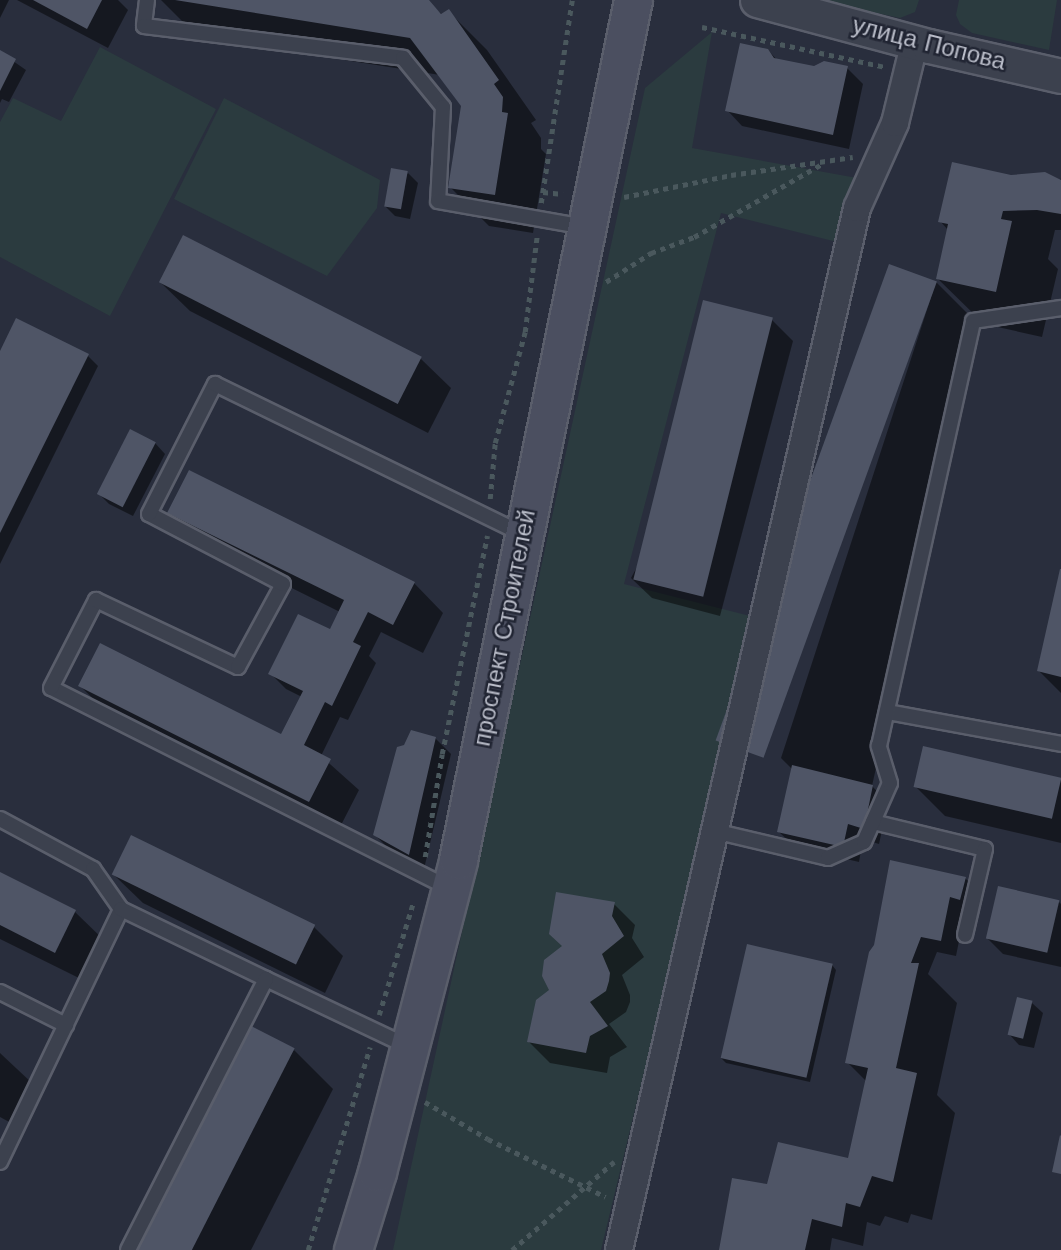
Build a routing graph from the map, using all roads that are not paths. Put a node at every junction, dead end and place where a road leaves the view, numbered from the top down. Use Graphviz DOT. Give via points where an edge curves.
graph roads {
  1 [pos="147,0"];
  2 [pos="633,0"];
  3 [pos="757,0"];
  4 [pos="915,41"];
  5 [pos="1061,76"];
  6 [pos="590,212"];
  7 [pos="1061,307"];
  8 [pos="523,535"];
  9 [pos="887,712"];
  10 [pos="1061,744"];
  11 [pos="0,819"];
  12 [pos="873,822"];
  13 [pos="714,831"];
  14 [pos="436,881"];
  15 [pos="121,909"];
  16 [pos="965,934"];
  17 [pos="267,979"];
  18 [pos="0,992"];
  19 [pos="66,1025"];
  20 [pos="410,1048"];
  21 [pos="0,1162"];
  22 [pos="128,1250"];
  23 [pos="353,1250"];
  24 [pos="619,1250"];
  1 -- 6 [label="lane" via="144,26 403,58 443,107 438,201 540,219"];
  2 -- 6 [label="main road, проспект Строителей"];
  3 -- 4 [label="street, улица Попова"];
  4 -- 5 [label="street, улица Попова"];
  4 -- 13 [label="street" via="895,123 858,208"];
  6 -- 8 [label="main road, проспект Строителей"];
  7 -- 9 [label="lane" via="973,321"];
  8 -- 14 [label="main road, проспект Строителей"];
  8 -- 14 [label="lane" via="215,384 149,513 283,583 238,667 96,600 51,688"];
  9 -- 10 [label="lane"];
  9 -- 12 [label="lane" via="879,746 890,783"];
  11 -- 15 [label="lane" via="93,869"];
  12 -- 13 [label="lane" via="864,842 828,858"];
  12 -- 16 [label="lane" via="985,849"];
  13 -- 24 [label="street"];
  14 -- 20 [label="main road, проспект Строителей"];
  15 -- 17 [label="lane"];
  15 -- 19 [label="lane"];
  17 -- 20 [label="lane"];
  17 -- 22 [label="lane"];
  18 -- 19 [label="lane"];
  19 -- 21 [label="lane"];
  20 -- 23 [label="main road, проспект Строителей"];
}
